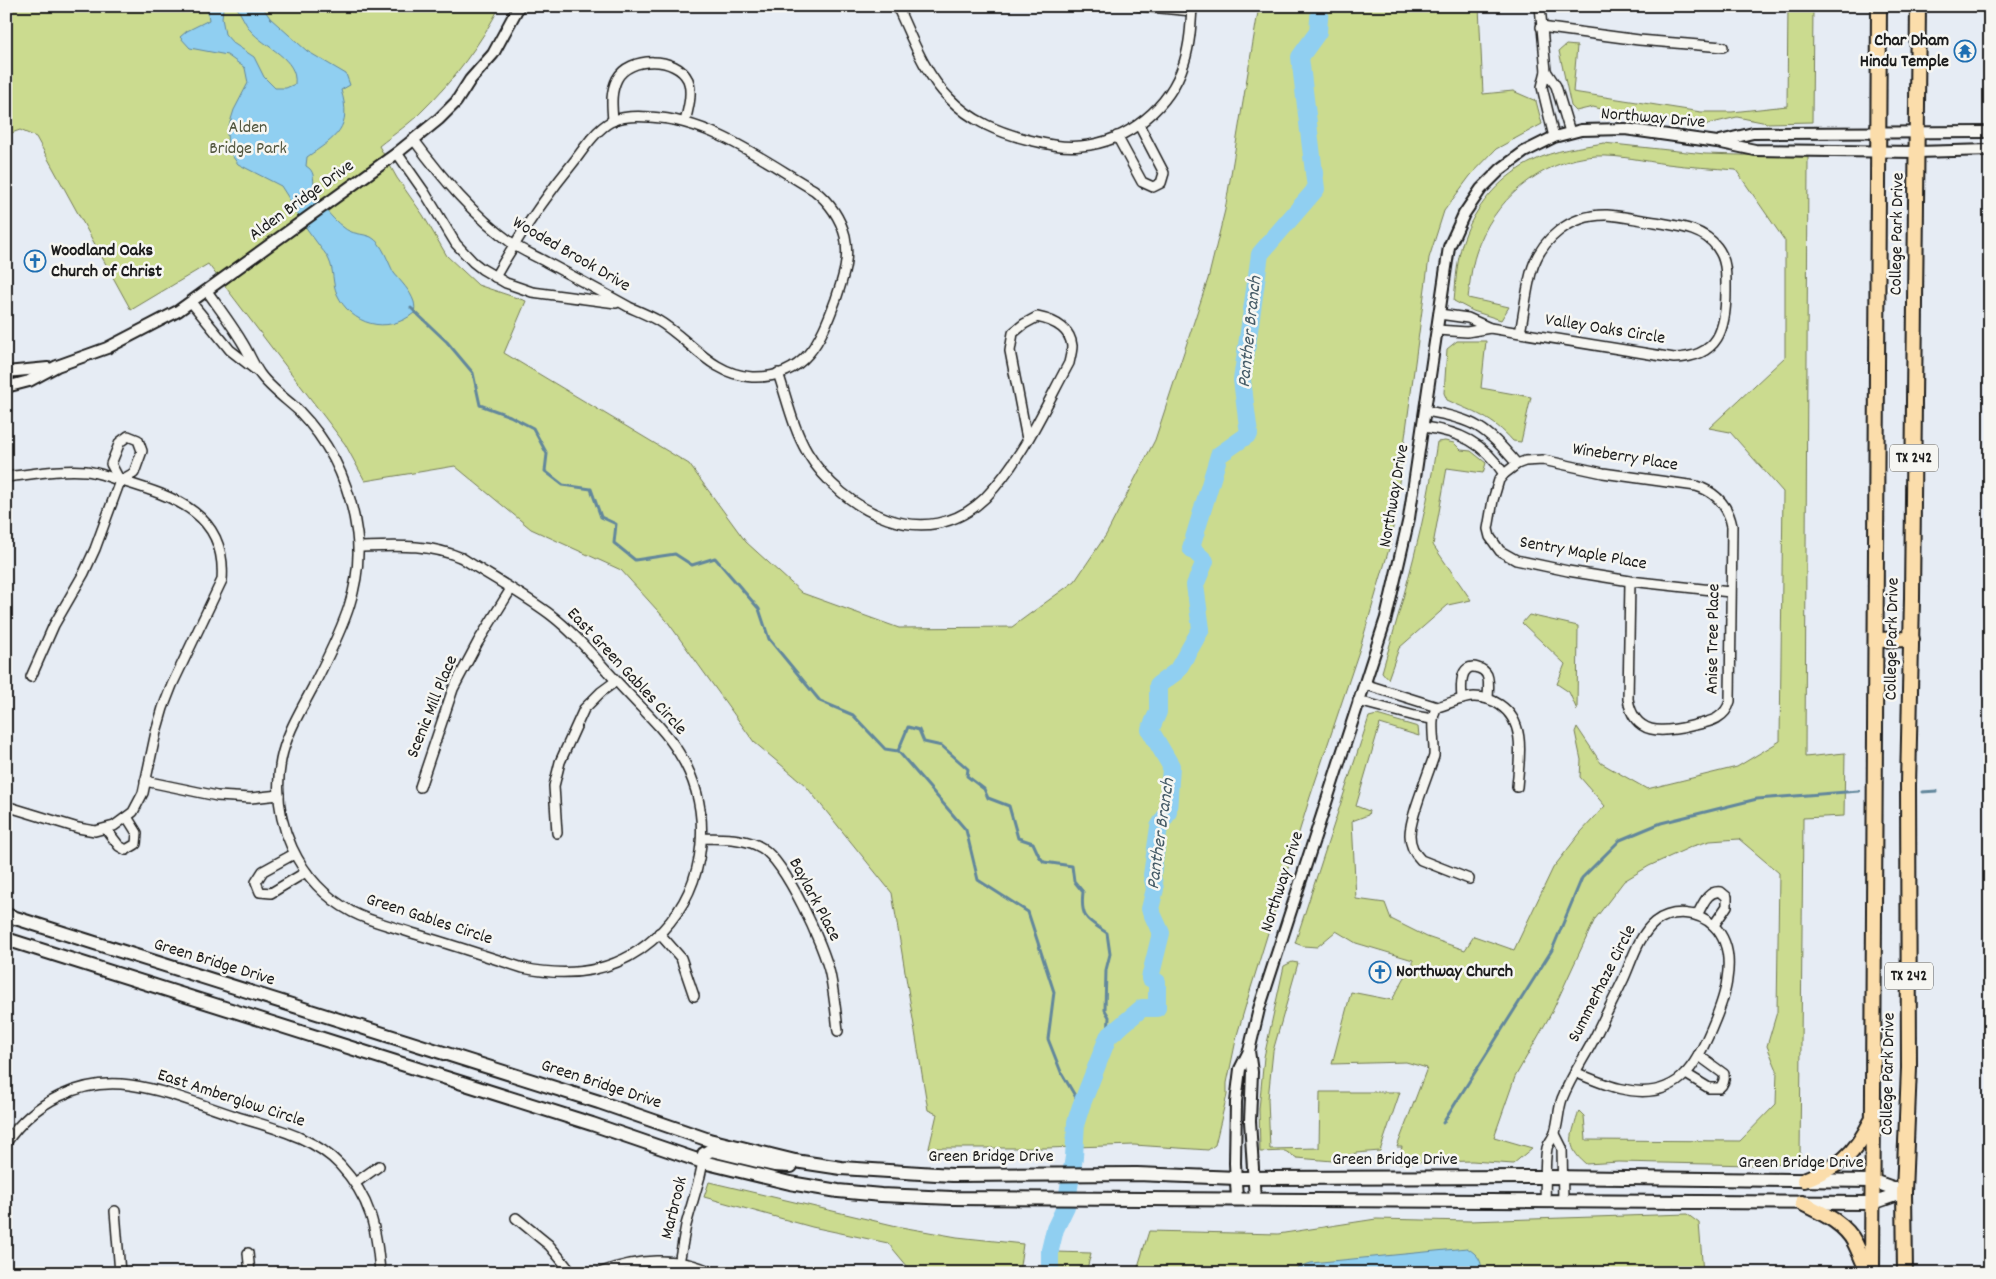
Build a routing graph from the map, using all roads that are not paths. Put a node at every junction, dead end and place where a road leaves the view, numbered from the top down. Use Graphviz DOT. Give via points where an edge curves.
graph roads {
  1 [pos="519,6"];
  2 [pos="897,6"];
  3 [pos="1139,6"];
  4 [pos="1540,6"];
  5 [pos="1879,6"];
  6 [pos="1918,6"];
  7 [pos="1192,9"];
  8 [pos="1542,27"];
  9 [pos="1723,47"];
  10 [pos="1546,71"];
  11 [pos="613,121"];
  12 [pos="685,122"];
  13 [pos="1139,125"];
  14 [pos="1570,132"];
  15 [pos="1917,132"];
  16 [pos="1990,132"];
  17 [pos="1878,134"];
  18 [pos="1117,136"];
  19 [pos="1554,137"];
  20 [pos="414,140"];
  21 [pos="1717,142"];
  22 [pos="1990,150"];
  23 [pos="1878,151"];
  24 [pos="1917,152"];
  25 [pos="397,153"];
  26 [pos="514,244"];
  27 [pos="495,278"];
  28 [pos="207,291"];
  29 [pos="190,302"];
  30 [pos="632,308"];
  31 [pos="1439,314"];
  32 [pos="1490,328"];
  33 [pos="1437,330"];
  34 [pos="1520,332"];
  35 [pos="57,366"];
  36 [pos="6,372"];
  37 [pos="778,373"];
  38 [pos="261,375"];
  39 [pos="6,387"];
  40 [pos="1426,411"];
  41 [pos="1424,427"];
  42 [pos="1027,439"];
  43 [pos="1517,464"];
  44 [pos="1504,474"];
  45 [pos="6,477"];
  46 [pos="120,481"];
  47 [pos="1723,503"];
  48 [pos="358,547"];
  49 [pos="1630,581"];
  50 [pos="511,590"];
  51 [pos="1730,592"];
  52 [pos="1912,639"];
  53 [pos="1876,640"];
  54 [pos="31,677"];
  55 [pos="616,681"];
  56 [pos="1364,684"];
  57 [pos="1462,699"];
  58 [pos="1488,699"];
  59 [pos="1358,701"];
  60 [pos="1437,707"];
  61 [pos="1432,719"];
  62 [pos="145,782"];
  63 [pos="420,787"];
  64 [pos="1518,787"];
  65 [pos="279,795"];
  66 [pos="6,806"];
  67 [pos="127,818"];
  68 [pos="106,829"];
  69 [pos="557,833"];
  70 [pos="702,838"];
  71 [pos="294,854"];
  72 [pos="306,872"];
  73 [pos="1469,880"];
  74 [pos="6,915"];
  75 [pos="1697,916"];
  76 [pos="1714,926"];
  77 [pos="659,933"];
  78 [pos="6,939"];
  79 [pos="694,996"];
  80 [pos="838,1031"];
  81 [pos="1249,1051"];
  82 [pos="1698,1055"];
  83 [pos="1575,1072"];
  84 [pos="1686,1074"];
  85 [pos="1873,1120"];
  86 [pos="1555,1134"];
  87 [pos="6,1143"];
  88 [pos="703,1162"];
  89 [pos="379,1166"];
  90 [pos="841,1168"];
  91 [pos="1237,1178"];
  92 [pos="1254,1178"];
  93 [pos="1546,1178"];
  94 [pos="1562,1178"];
  95 [pos="1706,1180"];
  96 [pos="1804,1180"];
  97 [pos="1872,1181"];
  98 [pos="355,1183"];
  99 [pos="1904,1192"];
  100 [pos="1237,1200"];
  101 [pos="1255,1200"];
  102 [pos="1545,1201"];
  103 [pos="1563,1201"];
  104 [pos="1711,1202"];
  105 [pos="1802,1203"];
  106 [pos="1872,1203"];
  107 [pos="115,1211"];
  108 [pos="516,1218"];
  109 [pos="248,1253"];
  110 [pos="679,1263"];
  111 [pos="120,1273"];
  112 [pos="250,1273"];
  113 [pos="380,1273"];
  114 [pos="572,1273"];
  115 [pos="599,1273"];
  116 [pos="713,1273"];
  117 [pos="1868,1273"];
  118 [pos="1872,1273"];
  119 [pos="1905,1273"];
  1 -- 20 [label="street, Alden Bridge Drive" via="493,54 456,102"];
  2 -- 18 [label="street" via="936,84 965,113 984,125 1040,143 1066,147 1092,145"];
  3 -- 7 [label="street"];
  4 -- 8 [label="street"];
  5 -- 17 [label="main road, College Park Drive / TX 242"];
  6 -- 15 [label="main road, College Park Drive / TX 242"];
  7 -- 13 [label="street" via="1188,48 1180,75 1166,98"];
  8 -- 9 [label="street"];
  8 -- 10 [label="street"];
  10 -- 14 [label="street" via="1556,86"];
  10 -- 19 [label="street" via="1542,87"];
  11 -- 12 [label="street, Wooded Brook Drive" via="643,116"];
  11 -- 12 [label="street" via="612,94 617,78 628,66 643,62 671,64 688,80 690,95"];
  11 -- 26 [label="street" via="593,137 558,180"];
  12 -- 37 [label="street, Wooded Brook Drive" via="726,138 814,190 830,205 841,223 846,267 824,330 814,349 798,363"];
  13 -- 18 [label="street"];
  13 -- 18 [label="street" via="1164,173 1161,184 1153,187 1142,182"];
  14 -- 19 [label="street, Northway Drive"];
  14 -- 21 [label="street, Northway Drive" via="1625,130"];
  15 -- 16 [label="street, Northway Drive"];
  15 -- 17 [label="street, Northway Drive"];
  15 -- 24 [label="main road, College Park Drive / TX 242"];
  17 -- 21 [label="street, Northway Drive" via="1753,133"];
  17 -- 23 [label="main road, College Park Drive / TX 242"];
  19 -- 31 [label="street, Northway Drive" via="1512,160 1472,202 1449,247"];
  20 -- 25 [label="street, Alden Bridge Drive"];
  20 -- 26 [label="street, Wooded Brook Drive" via="467,205"];
  21 -- 23 [label="street, Northway Drive" via="1754,150"];
  22 -- 24 [label="street, Northway Drive"];
  23 -- 24 [label="street, Northway Drive"];
  23 -- 53 [label="main road, College Park Drive / TX 242"];
  24 -- 52 [label="main road, College Park Drive / TX 242"];
  25 -- 27 [label="street, Wooded Brook Drive" via="456,244 472,262"];
  25 -- 28 [label="street, Alden Bridge Drive"];
  26 -- 27 [label="street"];
  26 -- 30 [label="street, Wooded Brook Drive"];
  27 -- 30 [label="street, Wooded Brook Drive" via="532,292 607,301"];
  28 -- 29 [label="street, Alden Bridge Drive"];
  28 -- 38 [label="street, Green Gables Circle"];
  29 -- 35 [label="street, Alden Bridge Drive" via="140,332 91,355"];
  29 -- 38 [label="street, Green Gables Circle" via="230,350"];
  30 -- 37 [label="street, Wooded Brook Drive" via="665,325 721,370 754,377"];
  31 -- 32 [label="street, Valley Oaks Circle" via="1468,318"];
  31 -- 33 [label="street, Northway Drive"];
  32 -- 33 [label="street, Valley Oaks Circle" via="1467,332"];
  32 -- 34 [label="street, Valley Oaks Circle"];
  33 -- 40 [label="street, Northway Drive"];
  34 -- 34 [label="street, Valley Oaks Circle" via="1674,358 1692,356 1712,344 1723,326 1726,316 1723,258 1717,247 1698,232 1686,228 1618,216 1580,219 1549,239 1541,249 1531,273"];
  35 -- 36 [label="street, Alden Bridge Drive"];
  35 -- 39 [label="street, Alden Bridge Drive" via="29,381"];
  37 -- 42 [label="street" via="801,439 814,462 847,496 879,516 898,523 920,526 958,517 984,499 1018,457"];
  38 -- 48 [label="street, Green Gables Circle" via="314,429 334,457 352,504"];
  40 -- 41 [label="street, Northway Drive"];
  40 -- 43 [label="street" via="1454,415 1475,424 1501,445"];
  41 -- 44 [label="street" via="1454,432 1478,445"];
  41 -- 56 [label="street, Northway Drive" via="1409,518 1386,618"];
  42 -- 42 [label="street" via="1010,352 1013,334 1037,317 1053,320 1067,332 1072,347 1069,362"];
  43 -- 44 [label="street, Sentry Maple Place"];
  43 -- 47 [label="street, Wineberry Place" via="1543,460 1603,473 1696,486"];
  44 -- 49 [label="street, Sentry Maple Place" via="1495,490 1488,529 1500,552 1516,560"];
  45 -- 46 [label="street" via="84,470"];
  46 -- 46 [label="street" via="134,473 142,451 138,440 128,436 120,442 111,464"];
  46 -- 54 [label="street" via="95,549 54,625"];
  46 -- 62 [label="street" via="146,488 202,518 216,536 222,558 222,580 163,708"];
  47 -- 51 [label="street, Anise Tree Place" via="1732,526"];
  48 -- 50 [label="street, East Green Gables Circle" via="421,547 448,552"];
  48 -- 65 [label="street, Green Gables Circle" via="356,582 349,611 285,747"];
  49 -- 51 [label="street, Sentry Maple Place"];
  49 -- 51 [label="street, Anise Tree Place" via="1628,699 1638,722 1658,732 1714,720 1725,713 1730,701"];
  50 -- 55 [label="street, East Green Gables Circle" via="551,615"];
  50 -- 63 [label="street, Scenic Mill Place" via="478,642 454,689"];
  52 -- 53 [label="main road"];
  52 -- 99 [label="main road, College Park Drive / TX 242" via="1908,784 1909,1068"];
  53 -- 85 [label="main road, College Park Drive / TX 242"];
  55 -- 69 [label="street" via="584,709 560,762 554,786"];
  55 -- 70 [label="street, East Green Gables Circle" via="672,743 688,768 698,799"];
  56 -- 59 [label="street, Northway Drive"];
  56 -- 60 [label="street"];
  57 -- 58 [label="street"];
  57 -- 58 [label="street" via="1462,677 1471,667 1481,669 1487,676"];
  57 -- 60 [label="street"];
  58 -- 64 [label="street" via="1507,710 1518,728"];
  59 -- 61 [label="street"];
  59 -- 81 [label="street, Northway Drive" via="1259,1009"];
  60 -- 61 [label="street"];
  61 -- 73 [label="street" via="1434,756 1412,826 1412,846 1421,860"];
  62 -- 65 [label="street" via="217,796 251,798"];
  62 -- 67 [label="street" via="138,803"];
  65 -- 71 [label="street, Green Gables Circle" via="284,830"];
  66 -- 68 [label="street" via="78,828"];
  67 -- 68 [label="street"];
  67 -- 68 [label="street" via="137,833 136,844 126,850"];
  70 -- 77 [label="street, Green Gables Circle" via="692,885 678,910"];
  70 -- 80 [label="street, Baylark Place" via="753,844 763,848 778,863 820,943 830,974"];
  71 -- 72 [label="street, Green Gables Circle"];
  71 -- 72 [label="street" via="263,871 256,882 260,892 271,893"];
  72 -- 77 [label="street, Green Gables Circle" via="342,906 365,918 547,973 575,973 609,965 630,955"];
  74 -- 90 [label="main road, Green Bridge Drive" via="710,1140"];
  75 -- 76 [label="street, Summerhaze Circle"];
  75 -- 76 [label="street" via="1708,895 1721,892 1727,898 1728,906"];
  75 -- 83 [label="street, Summerhaze Circle" via="1676,914 1664,917 1649,928"];
  76 -- 82 [label="street" via="1725,943 1727,980 1721,1003"];
  77 -- 79 [label="street" via="681,958"];
  78 -- 88 [label="main road"];
  81 -- 91 [label="street, Northway Drive" via="1240,1070 1236,1102"];
  81 -- 92 [label="street, Northway Drive"];
  82 -- 84 [label="street"];
  82 -- 84 [label="street" via="1724,1074 1723,1084 1719,1088 1709,1088"];
  83 -- 84 [label="street" via="1620,1089 1643,1091 1664,1088"];
  83 -- 86 [label="street, Summerhaze Circle" via="1562,1099"];
  85 -- 96 [label="main road" via="1851,1155 1835,1167"];
  85 -- 97 [label="main road, College Park Drive / TX 242"];
  86 -- 93 [label="street, Summerhaze Circle" via="1547,1146"];
  86 -- 94 [label="street, Summerhaze Circle" via="1562,1148"];
  87 -- 98 [label="street, East Amberglow Circle" via="27,1118 61,1095 88,1086 128,1084 311,1142 339,1164"];
  88 -- 90 [label="main road" via="704,1154 711,1150 774,1165"];
  88 -- 100 [label="main road" via="838,1191 952,1198"];
  88 -- 110 [label="street, Marbrook"];
  89 -- 98 [label="street"];
  90 -- 91 [label="main road, Green Bridge Drive" via="952,1175 1137,1174"];
  91 -- 92 [label="main road, Green Bridge Drive"];
  91 -- 100 [label="street, Northway Drive"];
  92 -- 93 [label="main road, Green Bridge Drive"];
  92 -- 101 [label="street, Northway Drive"];
  93 -- 94 [label="main road, Green Bridge Drive"];
  93 -- 102 [label="street, Summerhaze Circle"];
  94 -- 95 [label="main road, Green Bridge Drive"];
  94 -- 103 [label="street, Summerhaze Circle"];
  95 -- 96 [label="main road, Green Bridge Drive"];
  95 -- 104 [label="main road"];
  96 -- 97 [label="main road, Green Bridge Drive"];
  97 -- 99 [label="main road, Green Bridge Drive"];
  97 -- 106 [label="main road, College Park Drive / TX 242"];
  98 -- 113 [label="street, East Amberglow Circle" via="375,1226"];
  99 -- 106 [label="main road"];
  99 -- 119 [label="main road, College Park Drive / TX 242"];
  100 -- 101 [label="main road"];
  101 -- 102 [label="main road"];
  102 -- 103 [label="main road"];
  103 -- 104 [label="main road"];
  104 -- 105 [label="main road"];
  105 -- 106 [label="main road"];
  105 -- 117 [label="main road" via="1825,1214 1843,1228 1855,1242"];
  106 -- 118 [label="main road, College Park Drive / TX 242"];
  107 -- 111 [label="street"];
  108 -- 114 [label="street" via="549,1245"];
  109 -- 112 [label="street"];
  110 -- 115 [label="street" via="639,1262"];
  110 -- 116 [label="street"];
}
